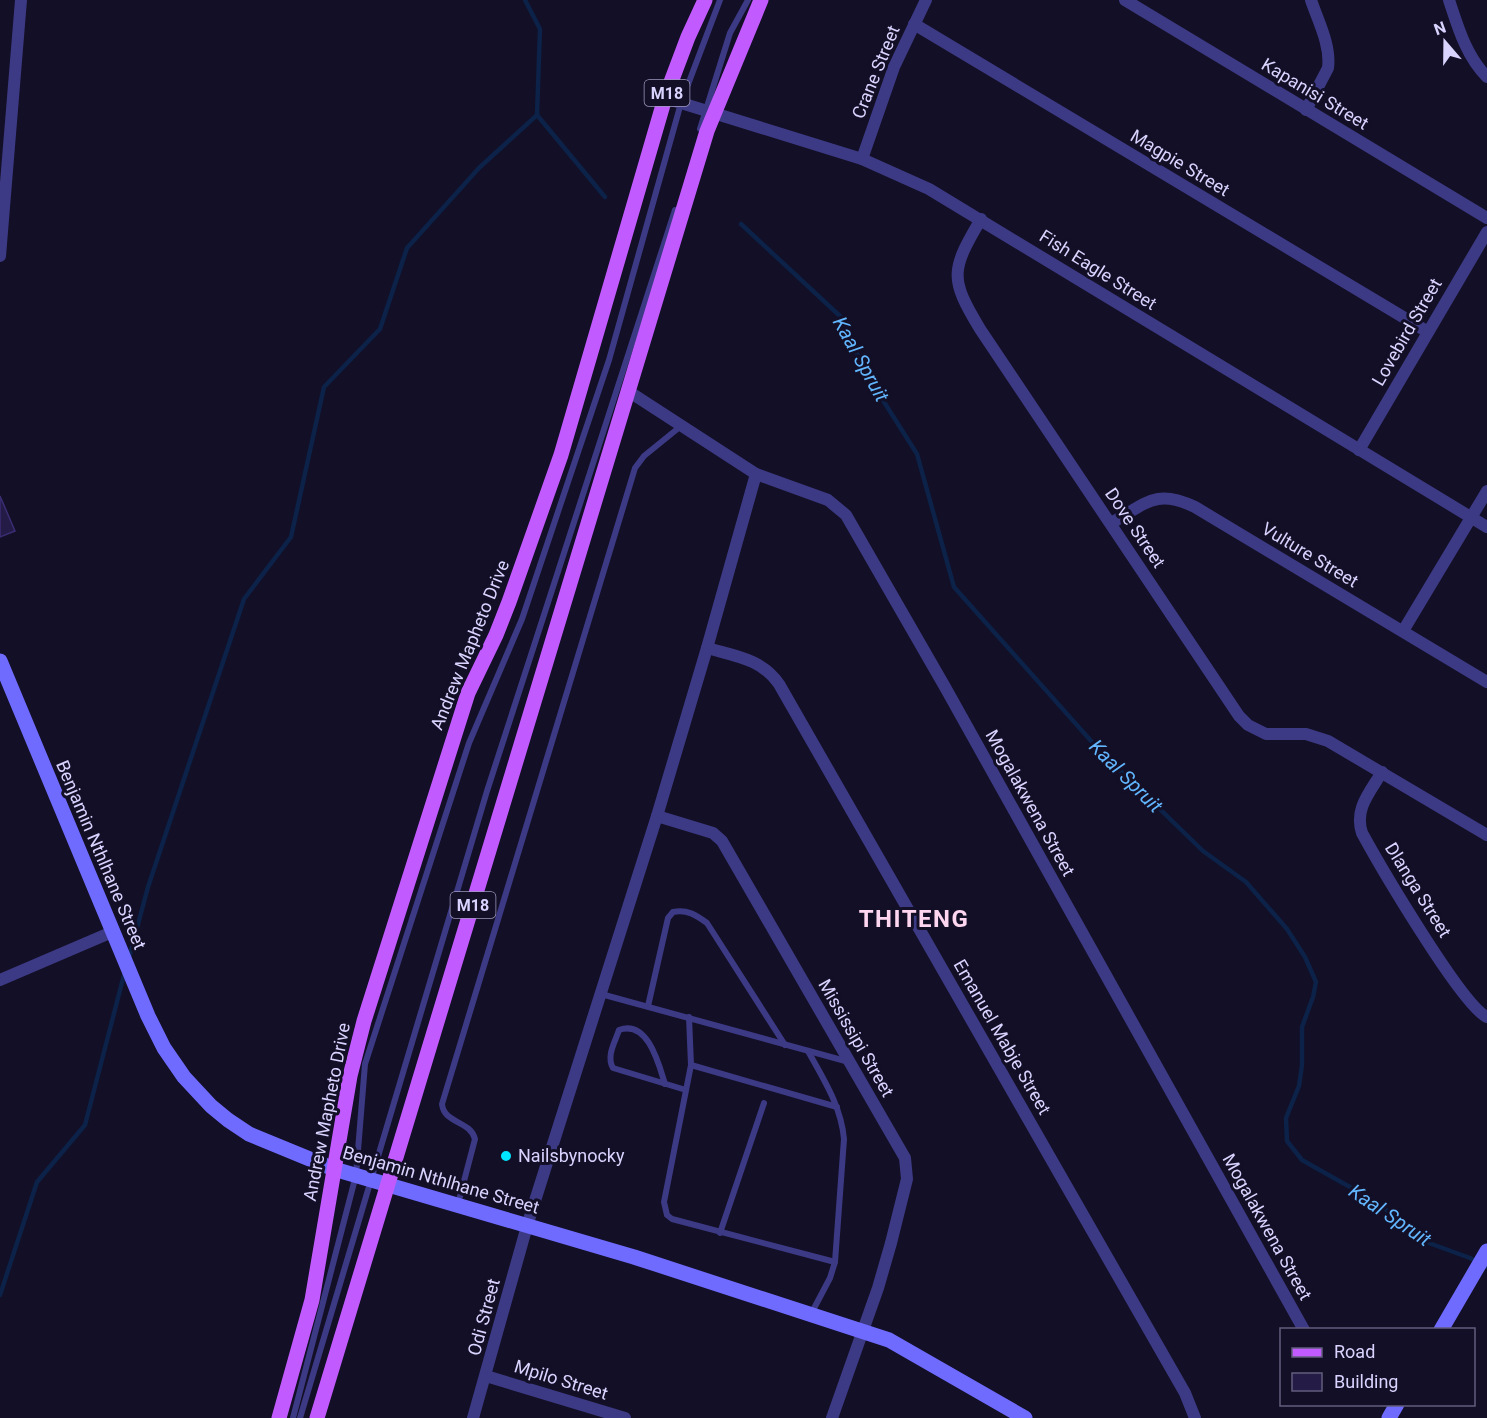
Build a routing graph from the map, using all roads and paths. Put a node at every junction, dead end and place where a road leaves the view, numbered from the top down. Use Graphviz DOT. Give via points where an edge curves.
graph roads {
  1 [pos="21,0"];
  2 [pos="705,0"];
  3 [pos="720,0"];
  4 [pos="747,0"];
  5 [pos="761,0"];
  6 [pos="926,0"];
  7 [pos="1125,0"];
  8 [pos="1311,0"];
  9 [pos="1449,0"];
  10 [pos="914,24"];
  11 [pos="1487,77"];
  12 [pos="665,98"];
  13 [pos="681,103"];
  14 [pos="1305,110"];
  15 [pos="710,111"];
  16 [pos="862,159"];
  17 [pos="1487,218"];
  18 [pos="981,219"];
  19 [pos="1487,232"];
  20 [pos="671,237"];
  21 [pos="0,256"];
  22 [pos="1428,332"];
  23 [pos="628,391"];
  24 [pos="681,426"];
  25 [pos="1359,450"];
  26 [pos="756,474"];
  27 [pos="1487,490"];
  28 [pos="1471,518"];
  29 [pos="1111,523"];
  30 [pos="1487,527"];
  31 [pos="1403,632"];
  32 [pos="707,648"];
  33 [pos="0,662"];
  34 [pos="1487,682"];
  35 [pos="1382,772"];
  36 [pos="657,816"];
  37 [pos="1487,835"];
  38 [pos="113,937"];
  39 [pos="0,980"];
  40 [pos="601,994"];
  41 [pos="648,1006"];
  42 [pos="689,1017"];
  43 [pos="1487,1017"];
  44 [pos="785,1045"];
  45 [pos="808,1051"];
  46 [pos="849,1062"];
  47 [pos="692,1065"];
  48 [pos="665,1084"];
  49 [pos="686,1090"];
  50 [pos="764,1103"];
  51 [pos="837,1107"];
  52 [pos="334,1169"];
  53 [pos="364,1178"];
  54 [pos="389,1185"];
  55 [pos="458,1205"];
  56 [pos="527,1226"];
  57 [pos="720,1233"];
  58 [pos="1487,1251"];
  59 [pos="835,1262"];
  60 [pos="811,1314"];
  61 [pos="1303,1328"];
  62 [pos="1442,1328"];
  63 [pos="861,1330"];
  64 [pos="486,1376"];
  65 [pos="617,1417"];
  66 [pos="279,1418"];
  67 [pos="293,1418"];
  68 [pos="300,1418"];
  69 [pos="317,1418"];
  70 [pos="473,1418"];
  71 [pos="832,1418"];
  72 [pos="1025,1418"];
  73 [pos="1195,1418"];
  1 -- 21 [label="street"];
  2 -- 12 [label="main road, Andrew Mapheto Drive / M18"];
  3 -- 13 [label="lane"];
  4 -- 15 [label="lane" via="730,33"];
  5 -- 15 [label="main road, M18"];
  6 -- 10 [label="street, Crane Street"];
  7 -- 14 [label="street, Kapanisi Street"];
  8 -- 14 [label="street" via="1329,60"];
  9 -- 11 [label="street" via="1463,41"];
  10 -- 16 [label="street, Crane Street" via="894,67"];
  10 -- 22 [label="street, Magpie Street"];
  12 -- 13 [label="street, Fish Eagle Street"];
  12 -- 52 [label="main road, Andrew Mapheto Drive / M18" via="561,455 509,602 468,693 364,1021"];
  13 -- 15 [label="street, Fish Eagle Street"];
  13 -- 53 [label="lane" via="609,360 522,619 469,743 365,1064"];
  14 -- 17 [label="street, Kapanisi Street"];
  15 -- 16 [label="street, Fish Eagle Street"];
  15 -- 20 [label="main road, M18"];
  16 -- 18 [label="street, Fish Eagle Street" via="929,189"];
  18 -- 25 [label="street, Fish Eagle Street"];
  18 -- 29 [label="street, Dove Street" via="960,260 961,296"];
  19 -- 22 [label="street, Lovebird Street"];
  20 -- 23 [label="main road, M18"];
  20 -- 53 [label="lane" via="487,791"];
  22 -- 25 [label="street, Lovebird Street"];
  23 -- 24 [label="street, Mogalakwena Street"];
  23 -- 54 [label="main road, M18"];
  24 -- 26 [label="street, Mogalakwena Street"];
  24 -- 55 [label="lane" via="644,456 636,468 442,1104 447,1117 469,1128 475,1139"];
  25 -- 28 [label="street, Fish Eagle Street"];
  26 -- 32 [label="street, Odi Street"];
  26 -- 61 [label="street, Mogalakwena Street" via="828,500 852,522"];
  27 -- 28 [label="street"];
  28 -- 30 [label="street, Fish Eagle Street"];
  28 -- 31 [label="street"];
  29 -- 31 [label="street, Vulture Street" via="1155,499 1178,499"];
  29 -- 35 [label="street, Dove Street" via="1244,721 1266,735 1316,736"];
  31 -- 34 [label="street, Vulture Street"];
  32 -- 36 [label="street, Odi Street"];
  32 -- 73 [label="street, Emanuel Mabje Street" via="754,662 767,669 779,684 1179,1383"];
  33 -- 38 [label="street, Benjamin Nthlhane Street"];
  35 -- 37 [label="street, Dove Street"];
  35 -- 43 [label="street, Dlanga Street" via="1361,806 1362,833 1468,1000"];
  36 -- 40 [label="street, Odi Street"];
  36 -- 46 [label="street, Mississipi Street" via="712,833 722,841"];
  38 -- 39 [label="street"];
  38 -- 52 [label="street, Benjamin Nthlhane Street" via="165,1048 184,1077 211,1106 249,1134"];
  40 -- 41 [label="lane"];
  40 -- 56 [label="street, Odi Street"];
  41 -- 42 [label="lane"];
  41 -- 44 [label="lane" via="668,918 681,910 692,913 707,923"];
  42 -- 44 [label="lane"];
  42 -- 47 [label="lane"];
  44 -- 45 [label="lane"];
  45 -- 46 [label="lane"];
  45 -- 51 [label="lane"];
  46 -- 63 [label="street, Mississipi Street" via="901,1150 906,1167 891,1243"];
  47 -- 49 [label="lane"];
  47 -- 51 [label="lane"];
  48 -- 48 [label="lane" via="613,1068 609,1062 619,1030 634,1029 650,1043"];
  48 -- 49 [label="lane"];
  49 -- 57 [label="lane" via="664,1209 672,1219"];
  50 -- 57 [label="lane"];
  51 -- 59 [label="lane" via="844,1139"];
  52 -- 53 [label="street, Benjamin Nthlhane Street"];
  52 -- 66 [label="main road, Andrew Mapheto Drive / M18" via="312,1300"];
  53 -- 54 [label="street, Benjamin Nthlhane Street"];
  53 -- 67 [label="lane"];
  53 -- 68 [label="lane"];
  54 -- 55 [label="street, Benjamin Nthlhane Street"];
  54 -- 69 [label="main road, M18"];
  55 -- 56 [label="street, Benjamin Nthlhane Street"];
  56 -- 60 [label="street, Benjamin Nthlhane Street"];
  56 -- 64 [label="street, Odi Street"];
  57 -- 59 [label="lane"];
  58 -- 62 [label="street"];
  59 -- 60 [label="lane"];
  60 -- 63 [label="street, Benjamin Nthlhane Street"];
  63 -- 71 [label="street, Mississipi Street"];
  63 -- 72 [label="street, Benjamin Nthlhane Street" via="889,1340"];
  64 -- 65 [label="street, Mpilo Street"];
  64 -- 70 [label="street, Odi Street"];
}
